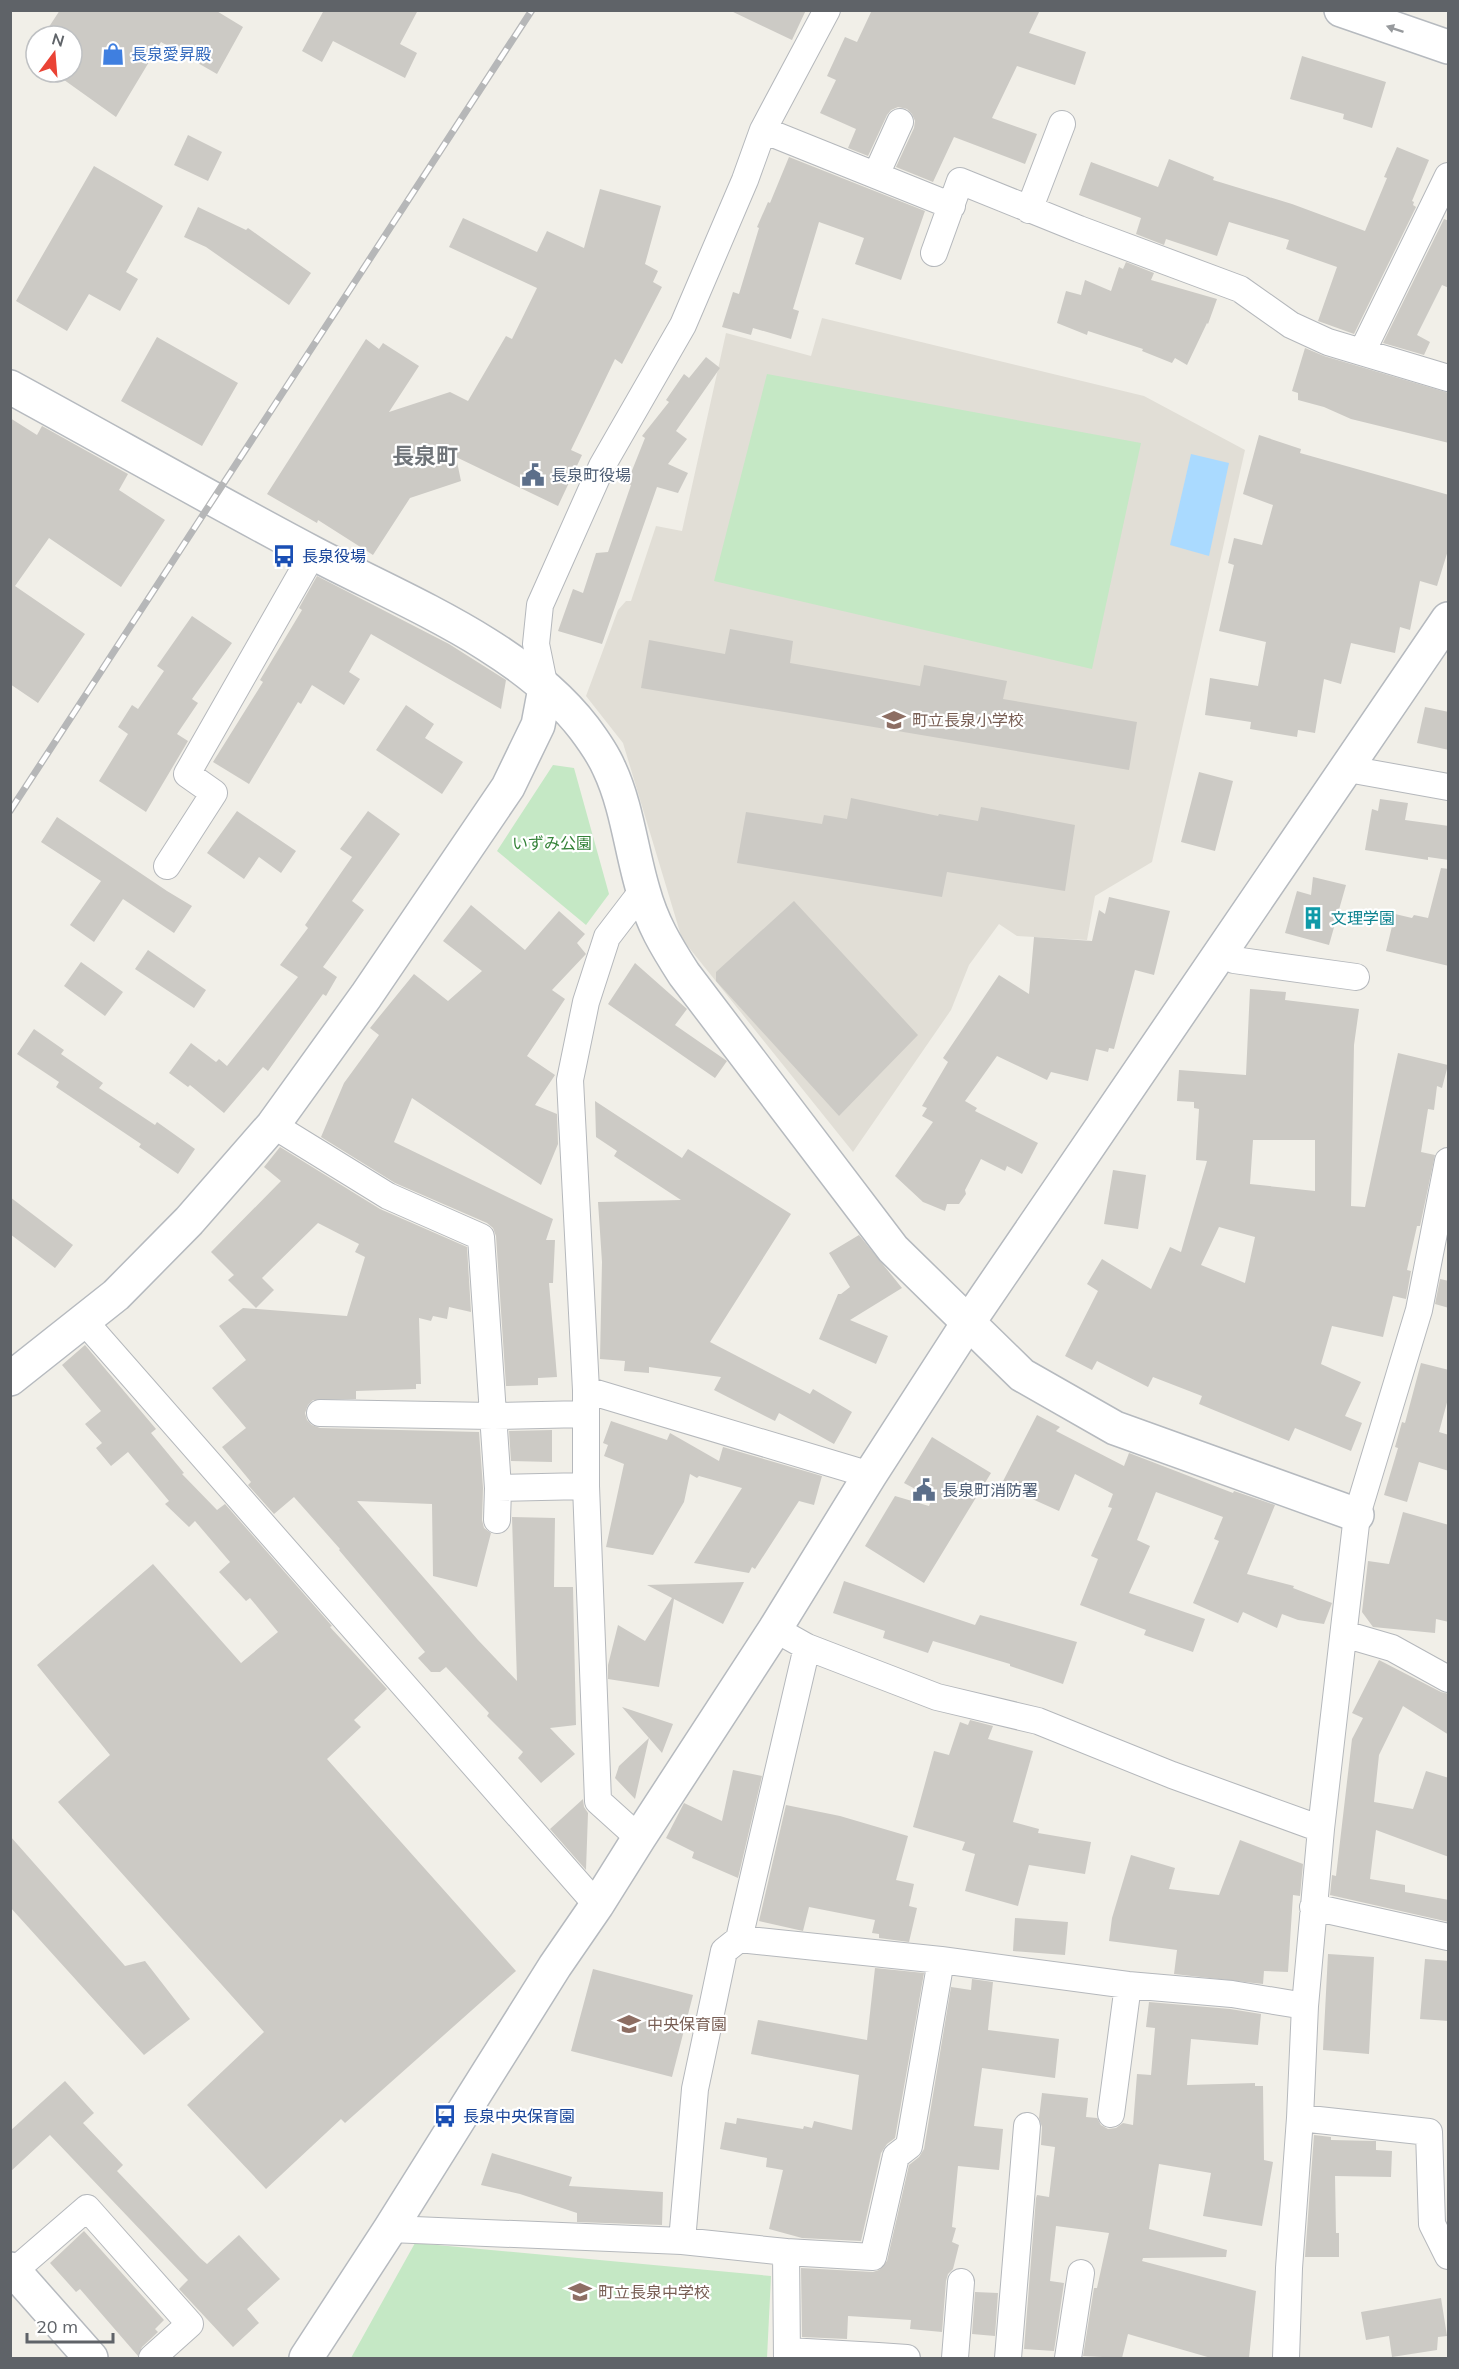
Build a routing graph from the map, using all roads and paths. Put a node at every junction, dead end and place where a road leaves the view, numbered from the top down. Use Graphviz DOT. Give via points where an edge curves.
graph roads {
  1 [pos="827,10"];
  2 [pos="1341,10"];
  3 [pos="1449,47"];
  4 [pos="900,122"];
  5 [pos="1062,124"];
  6 [pos="763,130"];
  7 [pos="876,176"];
  8 [pos="1449,176"];
  9 [pos="952,206"];
  10 [pos="1029,210"];
  11 [pos="934,253"];
  12 [pos="1362,352"];
  13 [pos="1449,378"];
  14 [pos="10,387"];
  15 [pos="313,553"];
  16 [pos="1449,619"];
  17 [pos="545,688"];
  18 [pos="1348,769"];
  19 [pos="1449,787"];
  20 [pos="167,866"];
  21 [pos="643,890"];
  22 [pos="1234,960"];
  23 [pos="1356,977"];
  24 [pos="273,1125"];
  25 [pos="1449,1161"];
  26 [pos="85,1322"];
  27 [pos="968,1323"];
  28 [pos="10,1378"];
  29 [pos="586,1402"];
  30 [pos="320,1413"];
  31 [pos="493,1416"];
  32 [pos="870,1475"];
  33 [pos="586,1486"];
  34 [pos="498,1488"];
  35 [pos="1357,1515"];
  36 [pos="497,1520"];
  37 [pos="775,1629"];
  38 [pos="1344,1634"];
  39 [pos="807,1647"];
  40 [pos="1449,1679"];
  41 [pos="1321,1829"];
  42 [pos="639,1838"];
  43 [pos="597,1905"];
  44 [pos="1313,1907"];
  45 [pos="1449,1937"];
  46 [pos="739,1939"];
  47 [pos="941,1960"];
  48 [pos="1128,1984"];
  49 [pos="1305,2006"];
  50 [pos="1111,2114"];
  51 [pos="1300,2118"];
  52 [pos="1027,2126"];
  53 [pos="390,2229"];
  54 [pos="682,2241"];
  55 [pos="786,2252"];
  56 [pos="1449,2256"];
  57 [pos="12,2270"];
  58 [pos="1081,2273"];
  59 [pos="961,2282"];
  60 [pos="788,2355"];
  61 [pos="878,2357"];
  62 [pos="92,2358"];
  63 [pos="152,2358"];
  64 [pos="306,2358"];
  65 [pos="907,2358"];
  66 [pos="955,2358"];
  67 [pos="1008,2358"];
  68 [pos="1068,2358"];
  69 [pos="1286,2358"];
  1 -- 6 [label="street"];
  3 -- 2 [label="street, one-way"];
  4 -- 7 [label="street"];
  5 -- 10 [label="street"];
  6 -- 7 [label="street"];
  6 -- 17 [label="street" via="683,325 602,466 540,605 536,644"];
  7 -- 9 [label="street"];
  8 -- 12 [label="street"];
  9 -- 10 [label="street" via="960,181"];
  9 -- 11 [label="street"];
  10 -- 12 [label="street" via="1240,289 1292,325"];
  12 -- 13 [label="street"];
  14 -- 15 [label="street"];
  15 -- 17 [label="street" via="501,653"];
  15 -- 20 [label="street" via="187,774 214,792"];
  16 -- 18 [label="street"];
  17 -- 21 [label="street" via="583,727 609,767"];
  17 -- 24 [label="street" via="538,726 508,787"];
  18 -- 19 [label="street"];
  18 -- 27 [label="street"];
  21 -- 27 [label="street" via="657,930 684,975 893,1249"];
  21 -- 29 [label="street" via="607,938 586,1002 570,1080"];
  22 -- 23 [label="street"];
  24 -- 26 [label="street" via="189,1221"];
  24 -- 31 [label="street" via="388,1196 481,1237"];
  25 -- 35 [label="street" via="1419,1310"];
  26 -- 28 [label="street"];
  26 -- 43 [label="street"];
  27 -- 32 [label="street"];
  27 -- 35 [label="street" via="1022,1375 1115,1428"];
  29 -- 31 [label="street"];
  29 -- 32 [label="street"];
  29 -- 33 [label="street"];
  30 -- 31 [label="street"];
  31 -- 34 [label="street"];
  32 -- 37 [label="street"];
  33 -- 34 [label="street"];
  33 -- 42 [label="street" via="598,1801"];
  34 -- 36 [label="street"];
  35 -- 38 [label="street"];
  37 -- 39 [label="street"];
  37 -- 42 [label="street"];
  38 -- 40 [label="street" via="1392,1648"];
  38 -- 41 [label="street"];
  39 -- 41 [label="street" via="937,1697 1038,1721"];
  39 -- 46 [label="street"];
  41 -- 44 [label="street"];
  42 -- 43 [label="street"];
  43 -- 53 [label="street"];
  44 -- 45 [label="street"];
  44 -- 49 [label="street"];
  46 -- 47 [label="street"];
  46 -- 54 [label="street" via="724,1951 695,2089"];
  47 -- 48 [label="street"];
  47 -- 55 [label="street" via="909,2146 896,2156 873,2257"];
  48 -- 49 [label="street"];
  48 -- 50 [label="street"];
  49 -- 51 [label="street"];
  51 -- 56 [label="street" via="1429,2132 1432,2223"];
  51 -- 69 [label="street"];
  52 -- 67 [label="street"];
  53 -- 54 [label="street"];
  53 -- 64 [label="street"];
  54 -- 55 [label="street"];
  55 -- 60 [label="street"];
  57 -- 62 [label="street"];
  57 -- 63 [label="street" via="87,2208 190,2324"];
  58 -- 68 [label="street"];
  59 -- 66 [label="street"];
  60 -- 61 [label="street"];
  61 -- 65 [label="street"];
}
